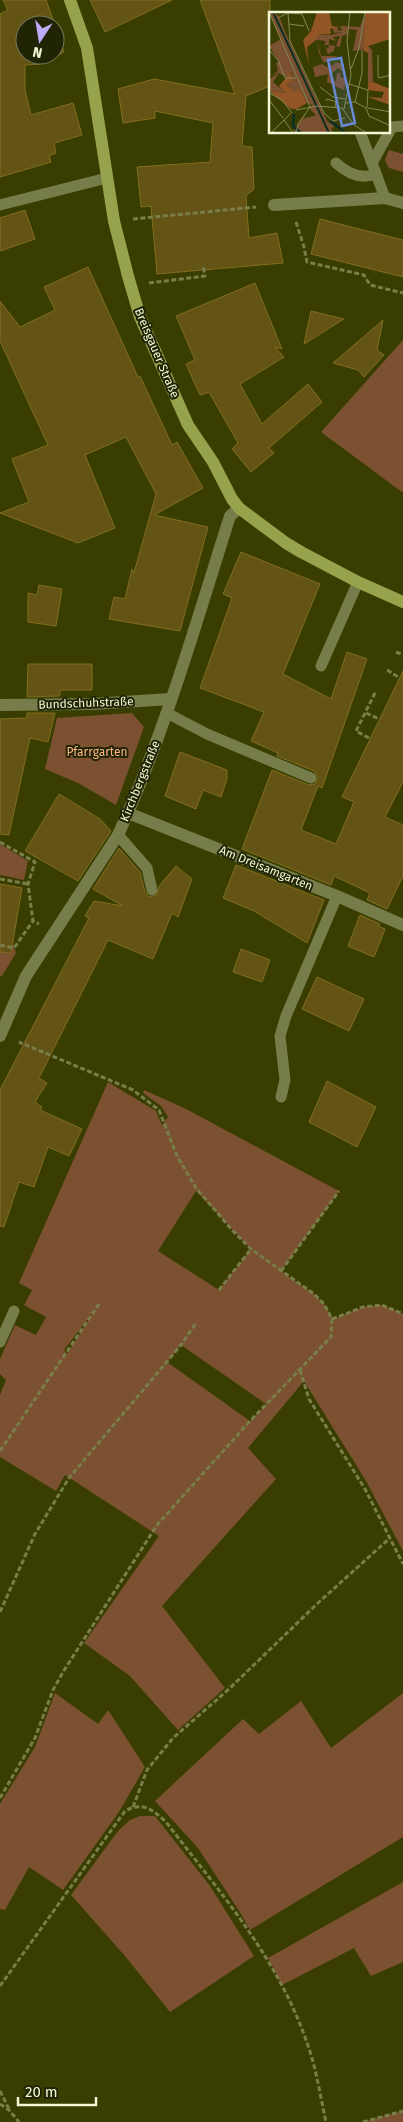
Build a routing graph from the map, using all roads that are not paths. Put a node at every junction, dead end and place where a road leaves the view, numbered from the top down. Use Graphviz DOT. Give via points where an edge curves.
graph roads {
  1 [pos="70,0"];
  2 [pos="403,126"];
  3 [pos="390,132"];
  4 [pos="361,134"];
  5 [pos="389,134"];
  6 [pos="336,163"];
  7 [pos="374,168"];
  8 [pos="107,178"];
  9 [pos="385,198"];
  10 [pos="403,203"];
  11 [pos="0,205"];
  12 [pos="274,205"];
  13 [pos="239,508"];
  14 [pos="358,582"];
  15 [pos="403,602"];
  16 [pos="321,666"];
  17 [pos="171,699"];
  18 [pos="0,705"];
  19 [pos="167,713"];
  20 [pos="311,778"];
  21 [pos="128,812"];
  22 [pos="118,835"];
  23 [pos="152,890"];
  24 [pos="337,896"];
  25 [pos="403,924"];
  26 [pos="0,1035"];
  27 [pos="281,1098"];
  28 [pos="14,1311"];
  29 [pos="0,1342"];
  1 -- 8 [label="street, Breisgauer Straße" via="87,48"];
  2 -- 3 [label="lane" via="392,127"];
  4 -- 7 [label="lane"];
  5 -- 7 [label="lane"];
  6 -- 7 [label="lane" via="346,172 359,176 369,177"];
  7 -- 9 [label="lane"];
  8 -- 11 [label="lane"];
  8 -- 13 [label="street, Breisgauer Straße" via="114,221 140,317 188,425"];
  9 -- 10 [label="street"];
  9 -- 12 [label="street"];
  13 -- 14 [label="street, Breisgauer Straße" via="286,543"];
  13 -- 17 [label="street, Kirchbergstraße" via="230,516"];
  14 -- 15 [label="street, Breisgauer Straße"];
  14 -- 16 [label="lane"];
  17 -- 18 [label="street, Bundschuhstraße"];
  17 -- 19 [label="street, Kirchbergstraße"];
  19 -- 20 [label="lane" via="207,734"];
  19 -- 21 [label="street, Kirchbergstraße"];
  21 -- 22 [label="street, Kirchbergstraße"];
  21 -- 24 [label="street, Am Dreisamgarten"];
  22 -- 23 [label="lane" via="147,868"];
  22 -- 26 [label="street, Kirchbergstraße" via="26,976"];
  24 -- 25 [label="street, Am Dreisamgarten"];
  24 -- 27 [label="lane" via="280,1036 285,1080"];
  28 -- 29 [label="lane"];
}
